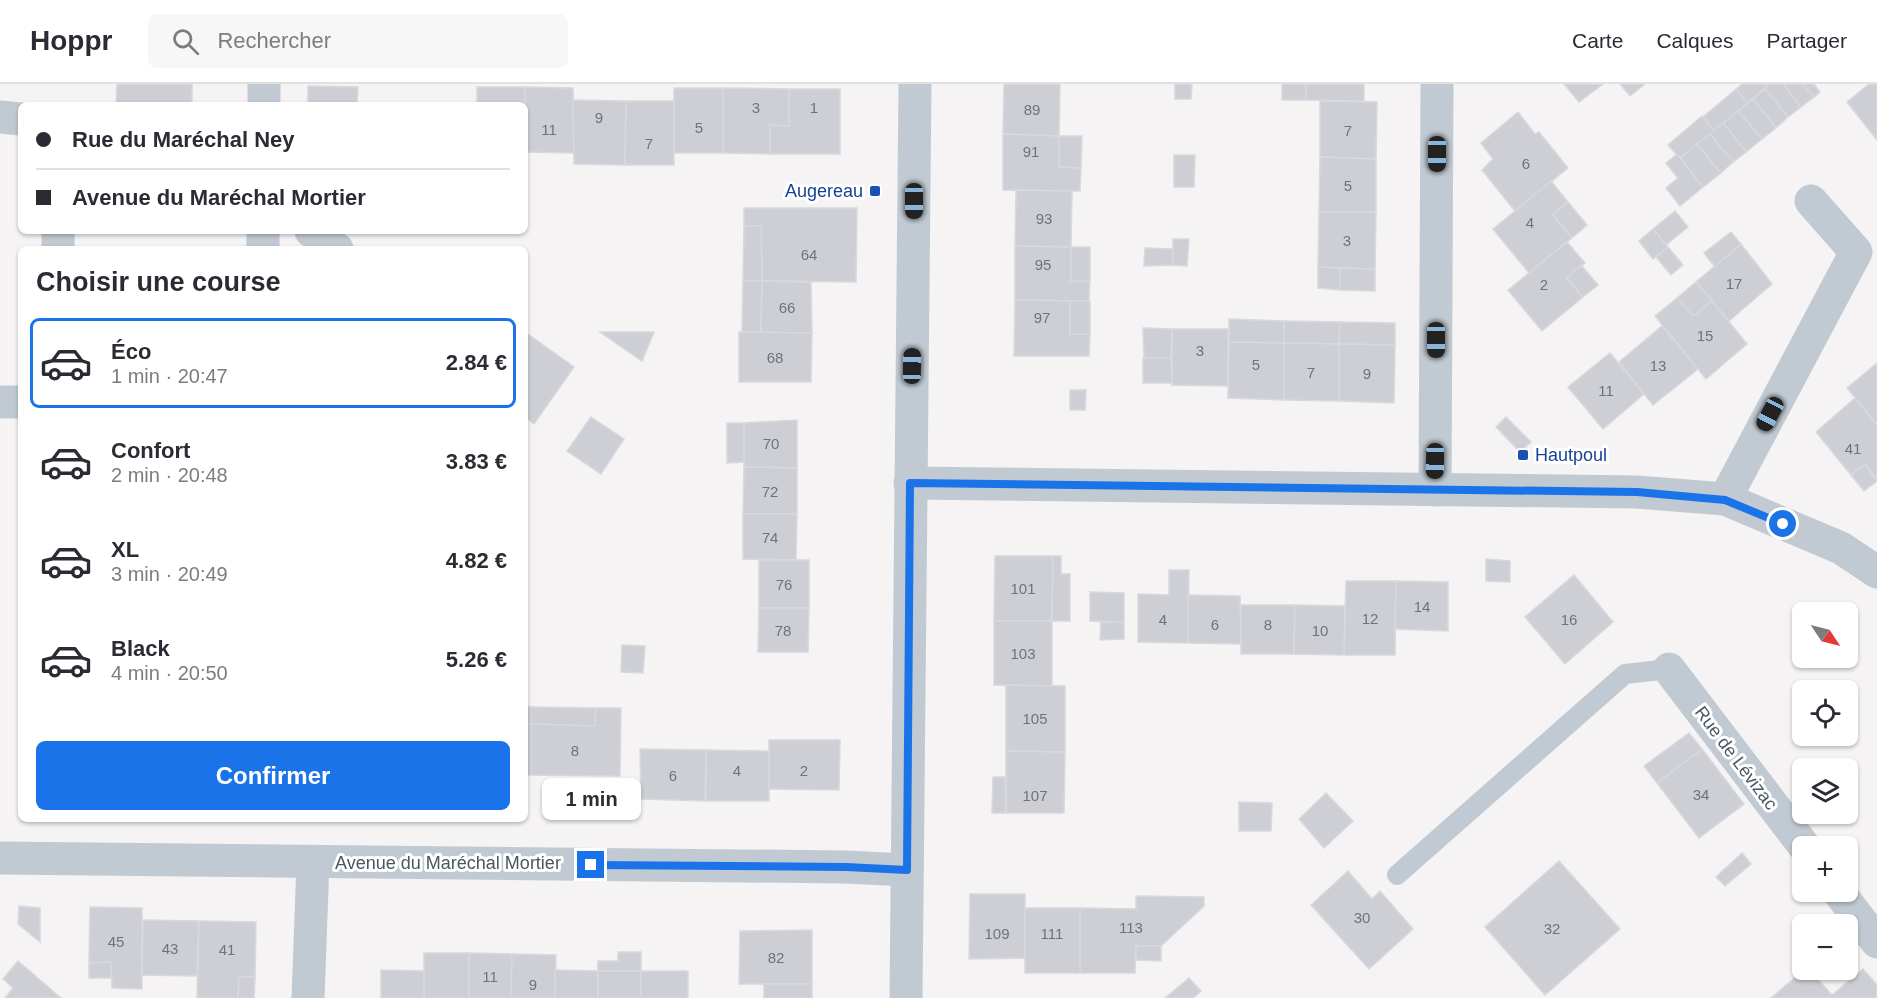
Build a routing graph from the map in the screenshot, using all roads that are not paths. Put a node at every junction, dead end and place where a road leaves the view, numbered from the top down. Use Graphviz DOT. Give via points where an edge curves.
graph roads {
  1 [pos="264,84"];
  2 [pos="915,84"];
  3 [pos="1437,84"];
  4 [pos="264,102"];
  5 [pos="0,117"];
  6 [pos="18,119"];
  7 [pos="1811,201"];
  8 [pos="314,234"];
  9 [pos="332,246"];
  10 [pos="0,402"];
  11 [pos="18,402"];
  12 [pos="910,483"];
  13 [pos="1435,490"];
  14 [pos="1725,500"];
  15 [pos="1877,572"];
  16 [pos="1669,669"];
  17 [pos="1796,836"];
  18 [pos="0,858"];
  19 [pos="312,862"];
  20 [pos="907,870"];
  21 [pos="1396,875"];
  22 [pos="1846,902"];
  23 [pos="1877,942"];
  24 [pos="308,998"];
  25 [pos="906,998"];
  1 -- 4 [label="street"];
  2 -- 12 [label="street"];
  3 -- 13 [label="street"];
  5 -- 6 [label="street"];
  7 -- 14 [label="street" via="1856,252"];
  8 -- 9 [label="street"];
  10 -- 11 [label="street"];
  12 -- 13 [label="street"];
  12 -- 20 [label="street"];
  13 -- 14 [label="street" via="1637,492"];
  14 -- 15 [label="street" via="1841,548"];
  16 -- 17 [label="street, Rue de Lévizac"];
  16 -- 21 [label="lane" via="1625,674"];
  18 -- 19 [label="street, Avenue du Maréchal Mortier"];
  19 -- 20 [label="street, Avenue du Maréchal Mortier"];
  19 -- 24 [label="street, Avenue du Maréchal Mortier"];
  20 -- 25 [label="street"];
  22 -- 23 [label="street"];
}
